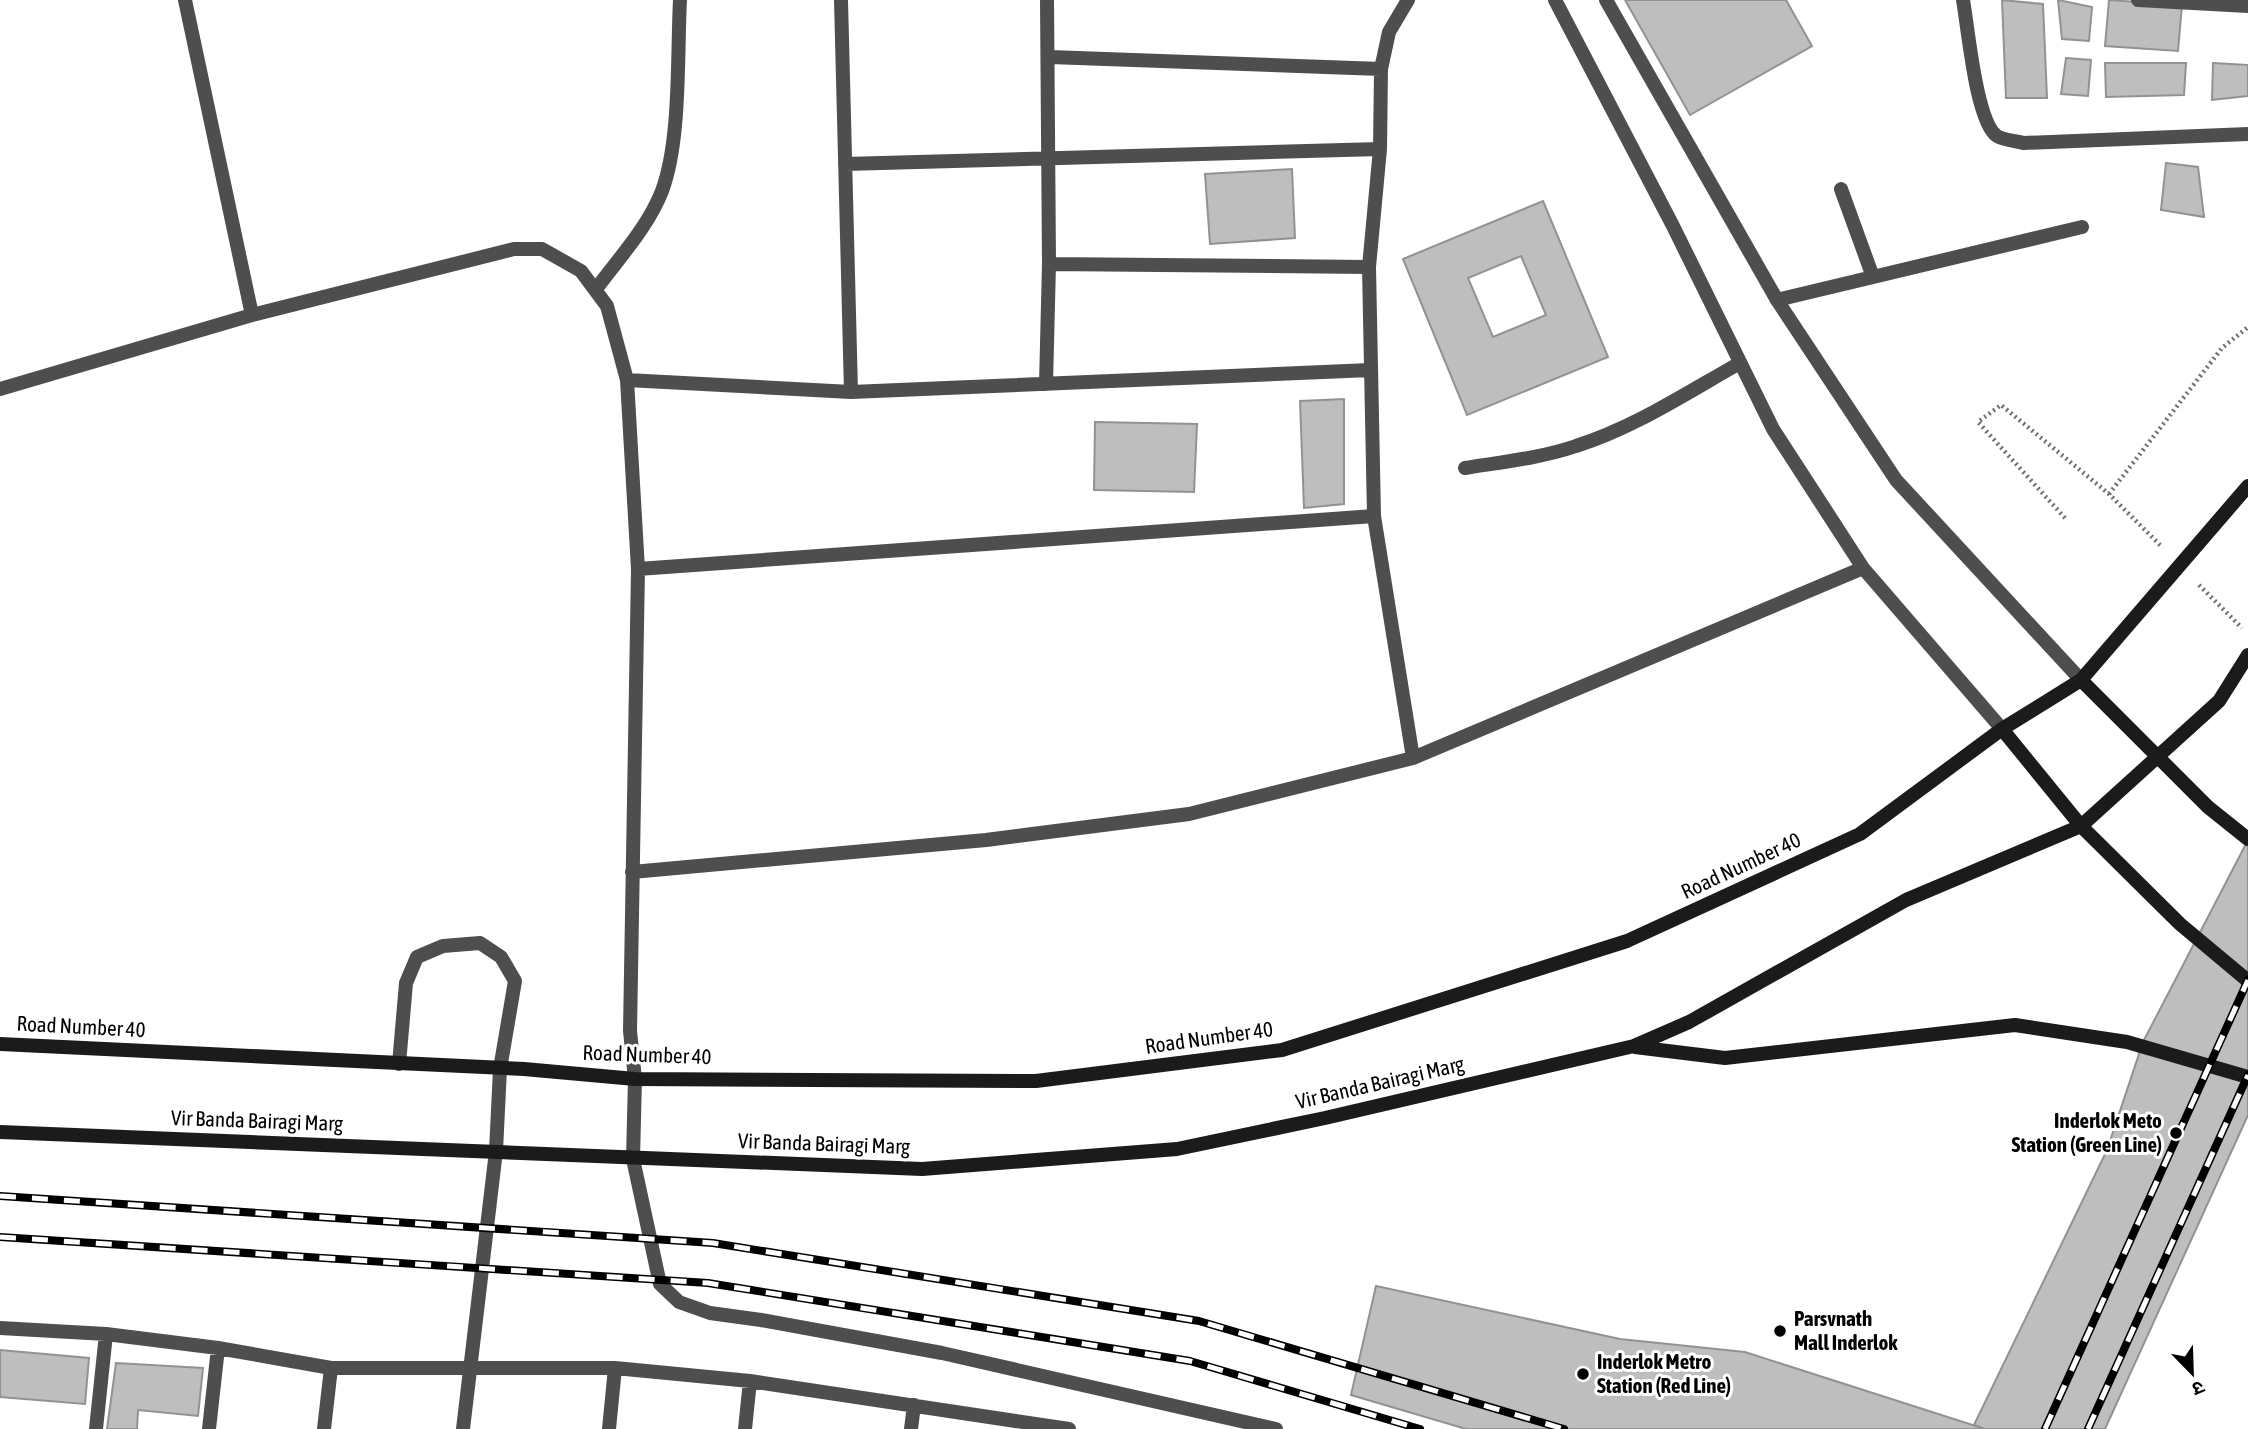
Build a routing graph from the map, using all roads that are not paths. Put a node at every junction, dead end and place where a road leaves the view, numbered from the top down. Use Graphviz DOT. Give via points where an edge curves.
graph roads {
  1 [pos="185,0"];
  2 [pos="680,0"];
  3 [pos="841,0"];
  4 [pos="1047,0"];
  5 [pos="1408,0"];
  6 [pos="1555,0"];
  7 [pos="1606,0"];
  8 [pos="1963,0"];
  9 [pos="2138,0"];
  10 [pos="2248,6"];
  11 [pos="1050,57"];
  12 [pos="1381,69"];
  13 [pos="2248,134"];
  14 [pos="1380,149"];
  15 [pos="1049,159"];
  16 [pos="845,164"];
  17 [pos="1840,189"];
  18 [pos="2082,227"];
  19 [pos="1049,264"];
  20 [pos="1369,267"];
  21 [pos="1873,277"];
  22 [pos="596,289"];
  23 [pos="1777,300"];
  24 [pos="252,315"];
  25 [pos="1740,363"];
  26 [pos="1370,370"];
  27 [pos="627,380"];
  28 [pos="1045,384"];
  29 [pos="0,389"];
  30 [pos="851,392"];
  31 [pos="1465,468"];
  32 [pos="2248,486"];
  33 [pos="1374,516"];
  34 [pos="1863,568"];
  35 [pos="638,569"];
  36 [pos="2248,655"];
  37 [pos="2081,680"];
  38 [pos="2002,729"];
  39 [pos="2157,757"];
  40 [pos="1413,758"];
  41 [pos="2081,826"];
  42 [pos="2248,839"];
  43 [pos="632,872"];
  44 [pos="2248,981"];
  45 [pos="0,1044"];
  46 [pos="1634,1046"];
  47 [pos="398,1064"];
  48 [pos="500,1069"];
  49 [pos="2248,1077"];
  50 [pos="635,1079"];
  51 [pos="0,1132"];
  52 [pos="496,1151"];
  53 [pos="633,1159"];
  54 [pos="0,1328"];
  55 [pos="106,1334"];
  56 [pos="218,1348"];
  57 [pos="470,1367"];
  58 [pos="331,1368"];
  59 [pos="615,1368"];
  60 [pos="750,1381"];
  61 [pos="914,1405"];
  62 [pos="1051,1427"];
  63 [pos="96,1429"];
  64 [pos="209,1429"];
  65 [pos="324,1429"];
  66 [pos="463,1429"];
  67 [pos="609,1429"];
  68 [pos="745,1429"];
  69 [pos="911,1429"];
  70 [pos="1069,1429"];
  71 [pos="1276,1429"];
  1 -- 24 [label="street"];
  2 -- 22 [label="street" via="672,141 662,191 641,229"];
  3 -- 16 [label="street"];
  4 -- 11 [label="street"];
  5 -- 12 [label="street" via="1389,32"];
  6 -- 25 [label="street"];
  7 -- 23 [label="street"];
  8 -- 13 [label="street" via="1986,123 1997,136 2023,144"];
  9 -- 10 [label="street"];
  11 -- 12 [label="street"];
  11 -- 15 [label="street"];
  12 -- 14 [label="street"];
  14 -- 15 [label="street"];
  14 -- 20 [label="street"];
  15 -- 16 [label="street"];
  15 -- 19 [label="street"];
  16 -- 30 [label="street"];
  17 -- 21 [label="street"];
  18 -- 21 [label="street"];
  19 -- 20 [label="street"];
  19 -- 28 [label="street"];
  20 -- 26 [label="street"];
  21 -- 23 [label="street"];
  22 -- 24 [label="street" via="581,271 542,249 514,249"];
  22 -- 27 [label="street" via="618,337"];
  23 -- 37 [label="street" via="1896,480"];
  24 -- 29 [label="street"];
  25 -- 31 [label="street" via="1581,445"];
  25 -- 34 [label="street" via="1773,429"];
  26 -- 28 [label="street"];
  26 -- 33 [label="street"];
  27 -- 30 [label="street"];
  27 -- 35 [label="street"];
  28 -- 30 [label="street"];
  32 -- 37 [label="main road, Road Number 40"];
  33 -- 35 [label="street"];
  33 -- 40 [label="street"];
  34 -- 38 [label="street"];
  34 -- 40 [label="street"];
  35 -- 43 [label="street"];
  36 -- 39 [label="main road" via="2218,701"];
  37 -- 38 [label="main road, Road Number 40"];
  37 -- 39 [label="main road"];
  38 -- 41 [label="main road"];
  38 -- 50 [label="main road, Road Number 40" via="1860,834 1627,941 1282,1050 1036,1081"];
  39 -- 41 [label="main road"];
  39 -- 42 [label="main road"];
  40 -- 43 [label="street" via="1189,814 986,840"];
  41 -- 44 [label="main road" via="2180,923"];
  41 -- 46 [label="main road" via="1906,900 1689,1022"];
  43 -- 50 [label="street" via="630,1031"];
  45 -- 47 [label="main road, Road Number 40"];
  46 -- 49 [label="main road" via="1725,1058 2015,1025 2127,1042"];
  46 -- 53 [label="main road, Vir Banda Bairagi Marg" via="1177,1149 922,1169"];
  47 -- 48 [label="main road, Road Number 40"];
  47 -- 48 [label="street" via="406,983 417,957 443,946 480,943 501,957 514,981"];
  48 -- 50 [label="main road, Road Number 40"];
  48 -- 52 [label="street"];
  50 -- 53 [label="street"];
  51 -- 52 [label="main road, Vir Banda Bairagi Marg"];
  52 -- 53 [label="main road, Vir Banda Bairagi Marg"];
  52 -- 57 [label="street"];
  53 -- 71 [label="street" via="660,1284 680,1302 710,1314 942,1353"];
  54 -- 55 [label="street"];
  55 -- 56 [label="street"];
  55 -- 63 [label="street"];
  56 -- 58 [label="street"];
  56 -- 64 [label="street"];
  57 -- 58 [label="street"];
  57 -- 59 [label="street"];
  57 -- 66 [label="street"];
  58 -- 65 [label="street"];
  59 -- 60 [label="street"];
  59 -- 67 [label="street"];
  60 -- 61 [label="street"];
  60 -- 68 [label="street"];
  61 -- 62 [label="street"];
  61 -- 69 [label="street"];
  62 -- 70 [label="street"];
}
